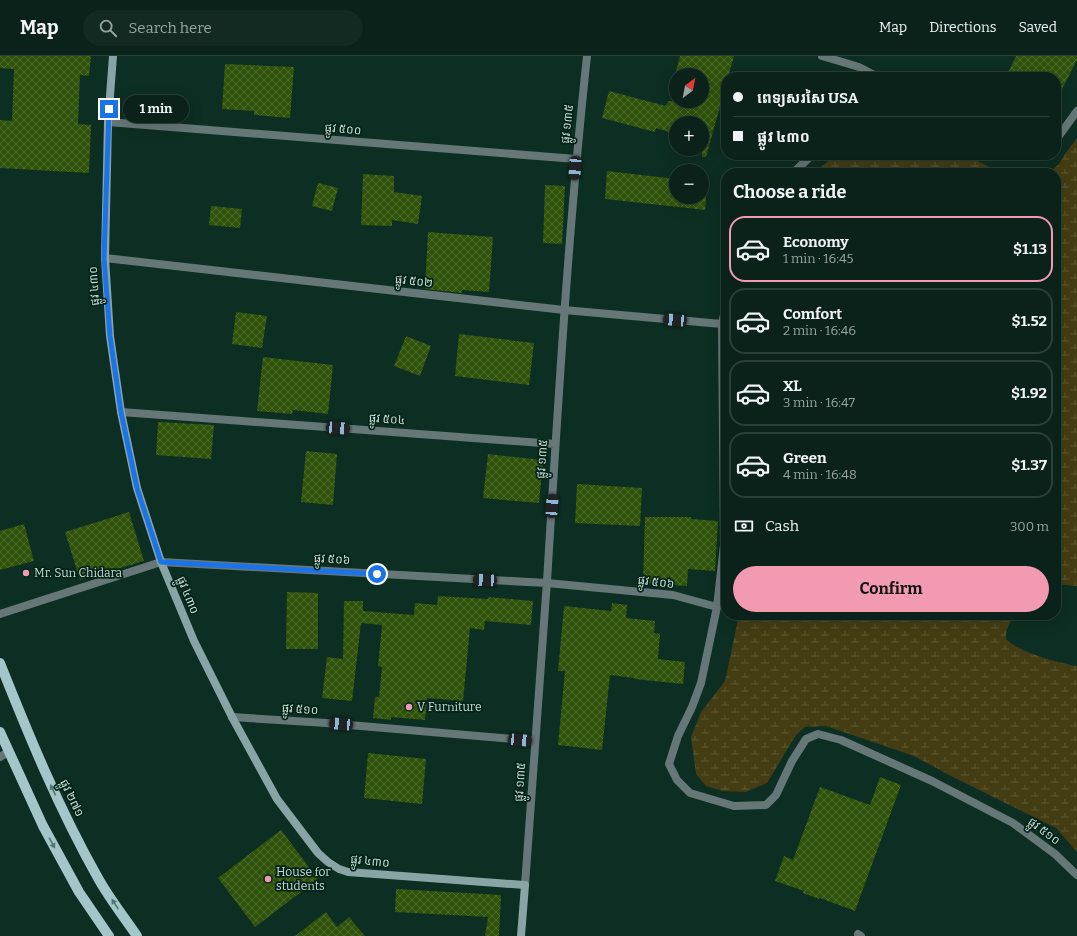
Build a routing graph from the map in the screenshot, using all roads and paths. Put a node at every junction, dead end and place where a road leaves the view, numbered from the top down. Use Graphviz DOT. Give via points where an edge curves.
graph roads {
  1 [pos="113,56"];
  2 [pos="587,56"];
  3 [pos="822,56"];
  4 [pos="868,72"];
  5 [pos="1077,111"];
  6 [pos="108,122"];
  7 [pos="1061,133"];
  8 [pos="576,159"];
  9 [pos="807,160"];
  10 [pos="798,168"];
  11 [pos="104,258"];
  12 [pos="564,310"];
  13 [pos="721,324"];
  14 [pos="121,412"];
  15 [pos="555,444"];
  16 [pos="161,562"];
  17 [pos="721,572"];
  18 [pos="547,583"];
  19 [pos="717,607"];
  20 [pos="0,614"];
  21 [pos="0,663"];
  22 [pos="232,717"];
  23 [pos="0,732"];
  24 [pos="535,741"];
  25 [pos="4,755"];
  26 [pos="1077,876"];
  27 [pos="525,885"];
  28 [pos="110,936"];
  29 [pos="137,936"];
  30 [pos="521,936"];
  1 -- 6 [label="street, ផ្លូវ ៤៣០"];
  2 -- 8 [label="street, ផ្លូវ ១៣៥"];
  3 -- 4 [label="street"];
  5 -- 7 [label="street"];
  6 -- 8 [label="street, ផ្លូវ ៥០០"];
  6 -- 11 [label="street, ផ្លូវ ៤៣០"];
  8 -- 12 [label="street, ផ្លូវ ១៣៥"];
  9 -- 10 [label="street"];
  11 -- 12 [label="street, ផ្លូវ ៥០២"];
  11 -- 14 [label="street, ផ្លូវ ៤៣០" via="110,336"];
  12 -- 13 [label="street, ផ្លូវ ៥០២"];
  12 -- 15 [label="street, ផ្លូវ ១៣៥"];
  14 -- 15 [label="street, ផ្លូវ ៥០៤"];
  14 -- 16 [label="street, ផ្លូវ ៤៣០" via="137,488"];
  15 -- 18 [label="street, ផ្លូវ ១៣៥"];
  16 -- 18 [label="street, ផ្លូវ ៥០៦"];
  16 -- 20 [label="street, ផ្លូវ ៥០៦"];
  16 -- 22 [label="street, ផ្លូវ ៤៣០" via="194,641"];
  17 -- 19 [label="street, ផ្លូវ ៥១០"];
  18 -- 19 [label="street, ផ្លូវ ៥០៦" via="673,595"];
  18 -- 24 [label="street, ផ្លូវ ១៣៥"];
  19 -- 26 [label="street, ផ្លូវ ៥១០" via="701,682 669,764 676,780 690,793 734,806 766,805 776,795 806,739 818,734 841,740 1013,822 1055,854"];
  29 -- 21 [label="main road, ផ្លូវ ២៧១, one-way" via="98,879 63,810 33,747"];
  22 -- 24 [label="street, ផ្លូវ ៥១០"];
  22 -- 27 [label="street, ផ្លូវ ៤៣០" via="277,799 318,853 339,869 348,872"];
  23 -- 25 [label="main road"];
  24 -- 27 [label="street, ផ្លូវ ១៣៥"];
  25 -- 28 [label="main road, one-way" via="80,892"];
  27 -- 30 [label="street, ផ្លូវ ១៣៥"];
}
